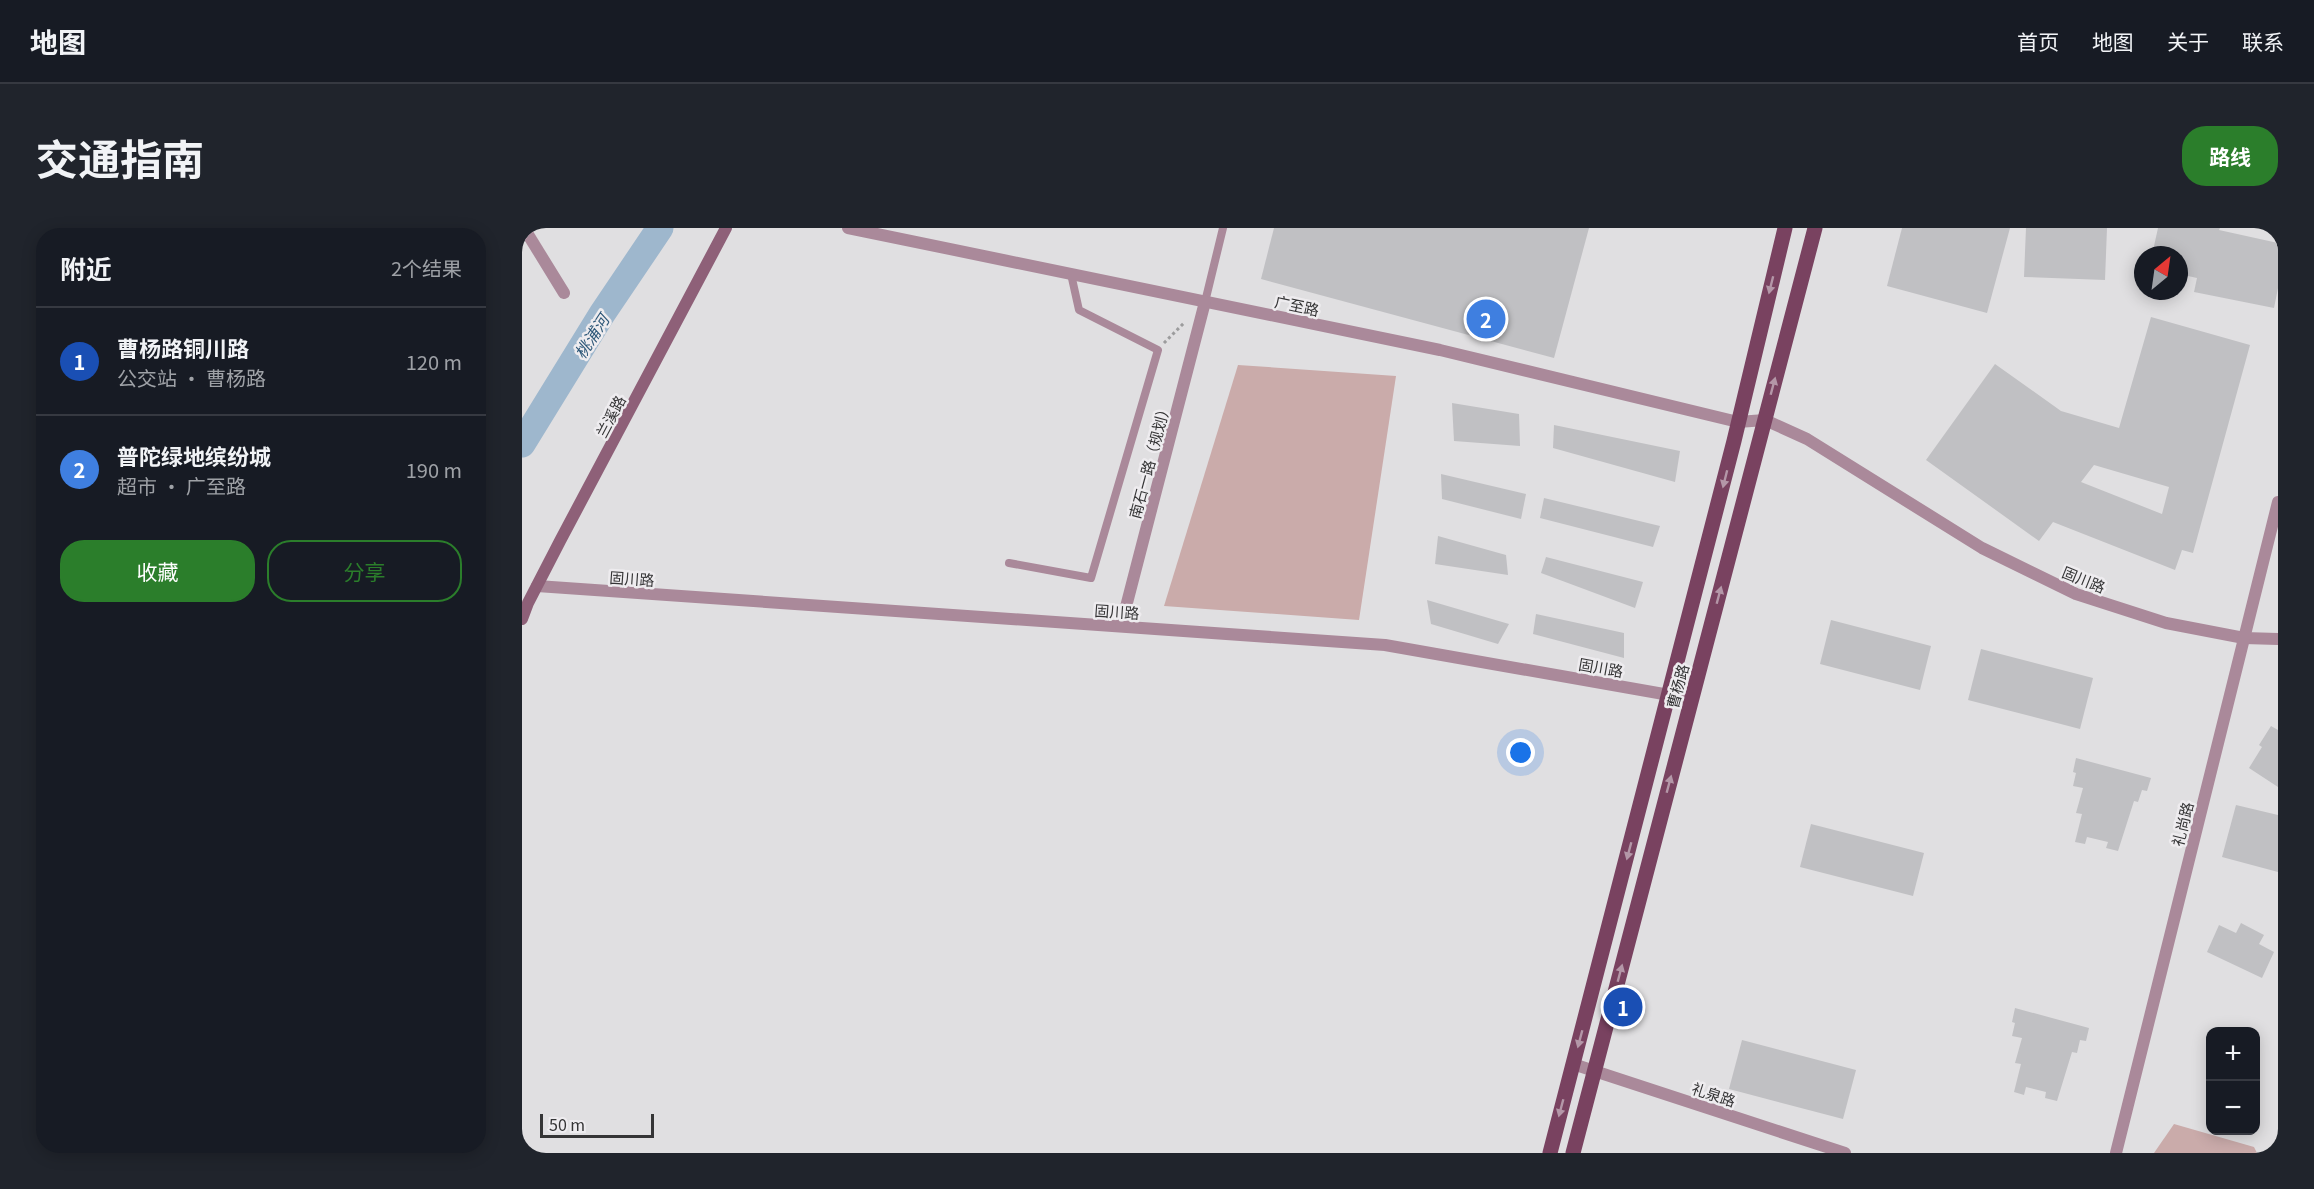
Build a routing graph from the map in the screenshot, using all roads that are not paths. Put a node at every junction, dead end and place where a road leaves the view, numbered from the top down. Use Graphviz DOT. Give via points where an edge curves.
graph roads {
  1 [pos="524,228"];
  2 [pos="726,228"];
  3 [pos="848,228"];
  4 [pos="1223,228"];
  5 [pos="1785,228"];
  6 [pos="1815,228"];
  7 [pos="1071,274"];
  8 [pos="564,293"];
  9 [pos="1206,302"];
  10 [pos="1765,420"];
  11 [pos="1738,422"];
  12 [pos="2278,502"];
  13 [pos="1009,563"];
  14 [pos="537,586"];
  15 [pos="522,619"];
  16 [pos="1121,626"];
  17 [pos="2244,638"];
  18 [pos="2278,639"];
  19 [pos="1670,694"];
  20 [pos="1692,699"];
  21 [pos="1573,1064"];
  22 [pos="1594,1070"];
  23 [pos="1550,1153"];
  24 [pos="1573,1153"];
  25 [pos="1845,1153"];
  26 [pos="2116,1153"];
  1 -- 8 [label="street"];
  2 -- 14 [label="street, 兰溪路"];
  3 -- 7 [label="street, 广至路"];
  4 -- 9 [label="lane"];
  5 -- 11 [label="main road, 曹杨路, one-way"];
  10 -- 6 [label="main road, 曹杨路, one-way"];
  7 -- 9 [label="street, 广至路"];
  7 -- 13 [label="lane" via="1079,310 1158,350 1091,578"];
  9 -- 11 [label="street, 广至路" via="1440,350"];
  9 -- 16 [label="street, 南石一路（规划）"];
  10 -- 11 [label="street, 固川路"];
  10 -- 17 [label="street, 固川路" via="1807,439 1982,548 2076,594 2166,623"];
  20 -- 10 [label="main road, 曹杨路, one-way"];
  11 -- 19 [label="main road, 曹杨路, one-way"];
  12 -- 17 [label="street, 礼尚路"];
  14 -- 15 [label="street, 兰溪路"];
  14 -- 16 [label="street, 固川路"];
  16 -- 19 [label="street, 固川路" via="1385,645"];
  17 -- 18 [label="street, 固川路"];
  17 -- 26 [label="street, 礼尚路"];
  19 -- 20 [label="street, 固川路"];
  19 -- 21 [label="main road, 曹杨路, one-way"];
  22 -- 20 [label="main road, 曹杨路, one-way"];
  21 -- 22 [label="street, 礼泉路"];
  21 -- 23 [label="main road, 曹杨路, one-way"];
  22 -- 24 [label="main road, 曹杨路"];
  22 -- 25 [label="street, 礼泉路"];
}
